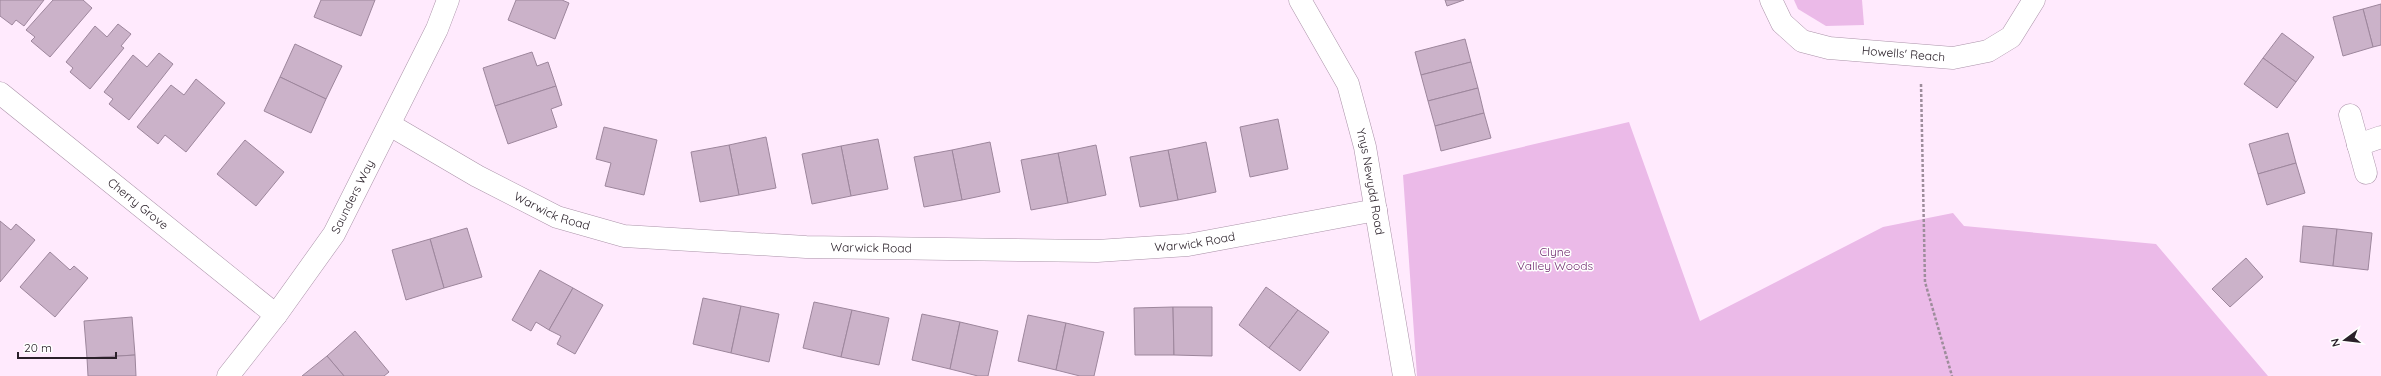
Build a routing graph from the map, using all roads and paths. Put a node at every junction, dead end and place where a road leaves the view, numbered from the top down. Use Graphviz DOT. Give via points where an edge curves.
graph roads {
  1 [pos="448,0"];
  2 [pos="1300,0"];
  3 [pos="1772,0"];
  4 [pos="2034,0"];
  5 [pos="1921,55"];
  6 [pos="0,93"];
  7 [pos="2350,114"];
  8 [pos="390,125"];
  9 [pos="2381,137"];
  10 [pos="2358,145"];
  11 [pos="2366,173"];
  12 [pos="1376,210"];
  13 [pos="276,315"];
  14 [pos="228,376"];
  15 [pos="1404,376"];
  16 [pos="1952,376"];
  1 -- 8 [label="street, Saunders Way" via="437,30"];
  2 -- 12 [label="street, Ynys Newydd Road" via="1348,84 1365,147"];
  3 -- 5 [label="street, Howells' Reach" via="1782,23 1802,41 1829,48"];
  4 -- 5 [label="street, Howells' Reach" via="2011,37 1988,51 1952,58"];
  5 -- 16 [label="path" via="1925,282"];
  6 -- 13 [label="street, Cherry Grove"];
  7 -- 10 [label="street"];
  8 -- 12 [label="street, Warwick Road" via="477,176 557,218 624,236 806,247 1097,251 1188,245"];
  8 -- 13 [label="street, Saunders Way" via="334,234"];
  9 -- 10 [label="street"];
  10 -- 11 [label="street"];
  12 -- 15 [label="street, Ynys Newydd Road"];
  13 -- 14 [label="street, Saunders Way"];
}
